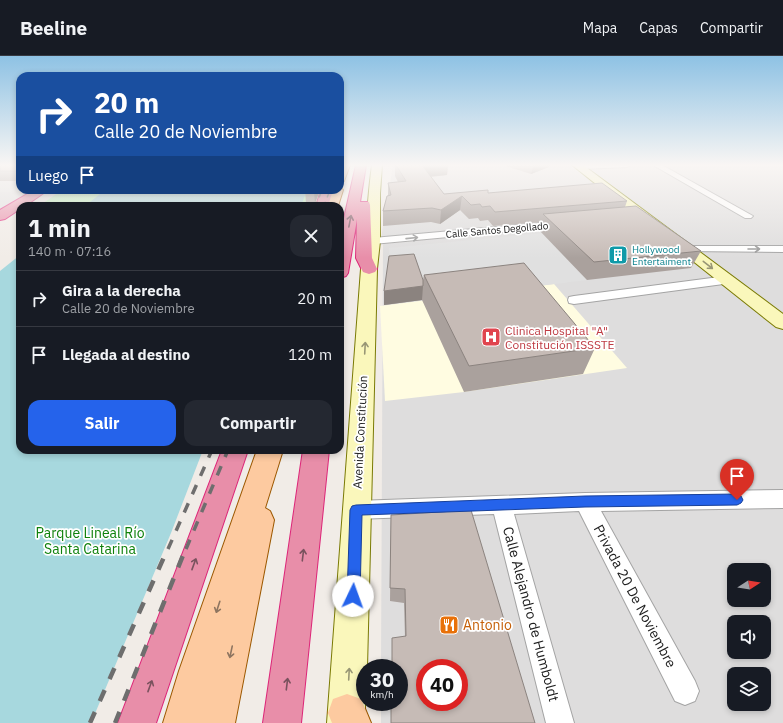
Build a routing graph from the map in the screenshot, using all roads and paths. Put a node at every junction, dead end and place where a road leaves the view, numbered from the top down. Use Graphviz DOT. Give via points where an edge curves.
graph roads {
  1 [pos="32,196"];
  2 [pos="46,196"];
  3 [pos="355,196"];
  4 [pos="365,196"];
  5 [pos="374,196"];
  6 [pos="618,196"];
  7 [pos="713,196"];
  8 [pos="23,202"];
  9 [pos="37,202"];
  10 [pos="16,206"];
  11 [pos="0,216"];
  12 [pos="748,216"];
  13 [pos="16,217"];
  14 [pos="645,217"];
  15 [pos="630,218"];
  16 [pos="569,223"];
  17 [pos="0,227"];
  18 [pos="373,241"];
  19 [pos="687,249"];
  20 [pos="783,249"];
  21 [pos="344,252"];
  22 [pos="370,268"];
  23 [pos="727,280"];
  24 [pos="574,300"];
  25 [pos="783,323"];
  26 [pos="234,454"];
  27 [pos="269,454"];
  28 [pos="273,454"];
  29 [pos="316,454"];
  30 [pos="783,499"];
  31 [pos="585,502"];
  32 [pos="502,506"];
  33 [pos="356,510"];
  34 [pos="685,691"];
  35 [pos="348,720"];
  36 [pos="137,723"];
  37 [pos="182,723"];
  38 [pos="216,723"];
  39 [pos="282,723"];
  40 [pos="560,723"];
  1 -- 8 [label="highway"];
  2 -- 9 [label="highway"];
  21 -- 3 [label="highway, one-way"];
  4 -- 22 [label="highway" via="363,254"];
  5 -- 18 [label="street, Avenida Constitución"];
  6 -- 14 [label="street"];
  7 -- 12 [label="street"];
  10 -- 11 [label="highway"];
  13 -- 17 [label="highway"];
  14 -- 15 [label="street"];
  14 -- 19 [label="street"];
  18 -- 16 [label="street, Calle Santos Degollado, one-way"];
  18 -- 22 [label="street, Avenida Constitución"];
  19 -- 20 [label="street, one-way"];
  19 -- 23 [label="street, one-way"];
  33 -- 22 [label="street, Avenida Constitución, one-way"];
  23 -- 24 [label="street"];
  23 -- 25 [label="street"];
  36 -- 26 [label="highway, one-way"];
  27 -- 37 [label="main road, one-way"];
  28 -- 38 [label="main road, one-way"];
  39 -- 29 [label="highway, one-way"];
  30 -- 31 [label="street"];
  31 -- 32 [label="street"];
  31 -- 34 [label="street, Privada 20 De Noviembre"];
  32 -- 33 [label="street"];
  32 -- 40 [label="street, Calle Alejandro de Humboldt"];
  35 -- 33 [label="street, Avenida Constitución, one-way"];
}
